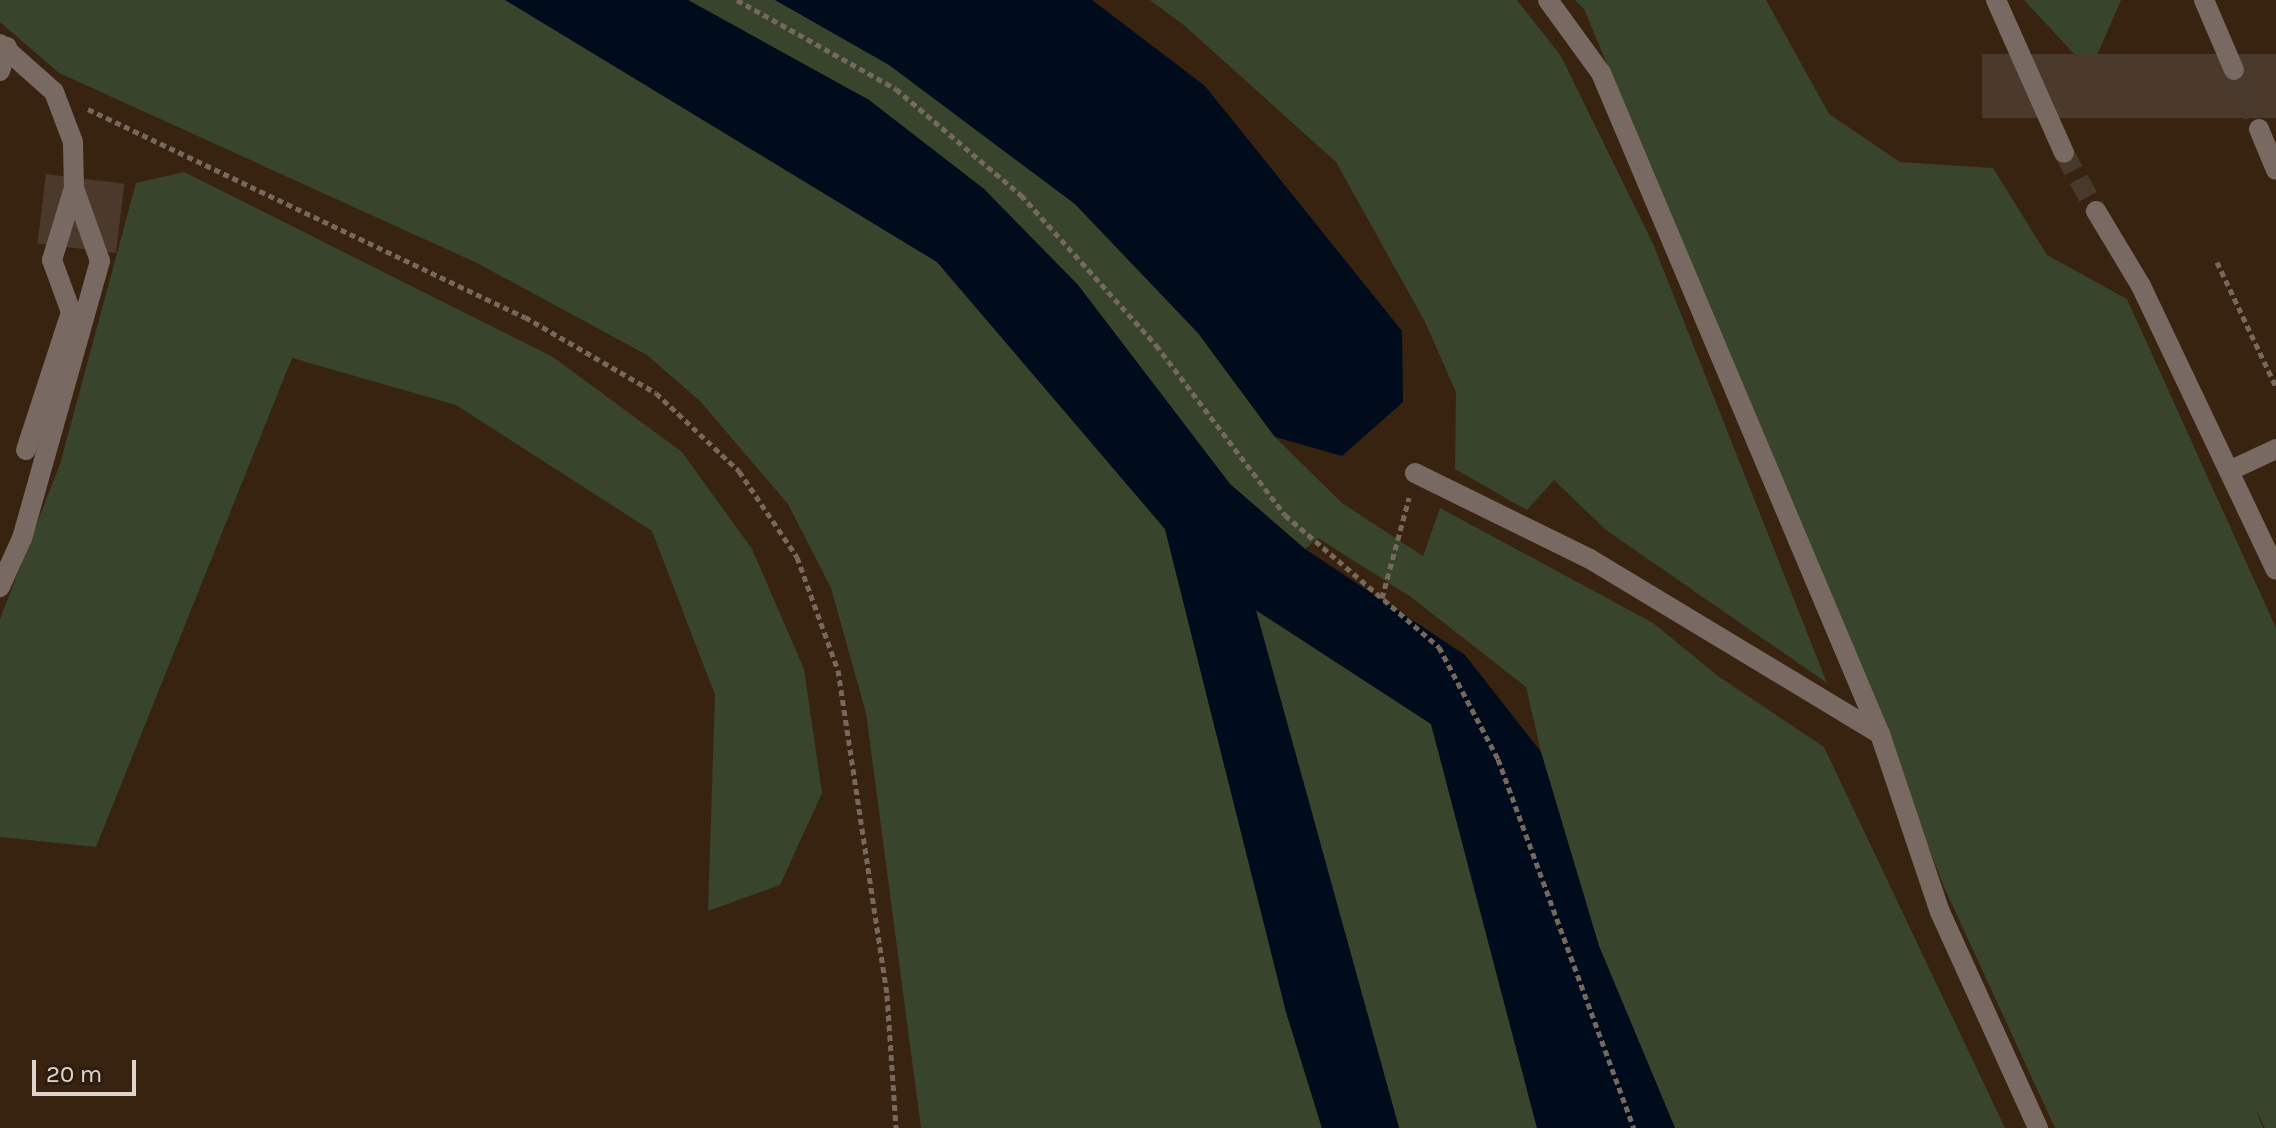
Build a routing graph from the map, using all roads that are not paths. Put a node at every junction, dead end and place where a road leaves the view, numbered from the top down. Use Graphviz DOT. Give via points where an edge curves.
graph roads {
  1 [pos="1548,0"];
  2 [pos="1996,0"];
  3 [pos="2204,0"];
  4 [pos="4,46"];
  5 [pos="2234,70"];
  6 [pos="0,71"];
  7 [pos="2259,129"];
  8 [pos="2064,153"];
  9 [pos="2276,170"];
  10 [pos="74,188"];
  11 [pos="2096,211"];
  12 [pos="2276,449"];
  13 [pos="26,450"];
  14 [pos="2229,471"];
  15 [pos="1415,473"];
  16 [pos="2276,570"];
  17 [pos="0,587"];
  18 [pos="1880,734"];
  19 [pos="2038,1128"];
  1 -- 18 [label="lane" via="1601,73"];
  2 -- 8 [label="lane"];
  3 -- 5 [label="lane"];
  4 -- 6 [label="lane"];
  4 -- 10 [label="lane" via="54,92 73,142"];
  7 -- 9 [label="lane"];
  10 -- 13 [label="lane" via="52,260 71,312"];
  10 -- 17 [label="lane" via="100,261 22,538"];
  11 -- 14 [label="lane" via="2141,286"];
  12 -- 14 [label="lane"];
  14 -- 16 [label="lane"];
  15 -- 18 [label="lane" via="1590,559"];
  18 -- 19 [label="lane" via="1940,912"];
}
